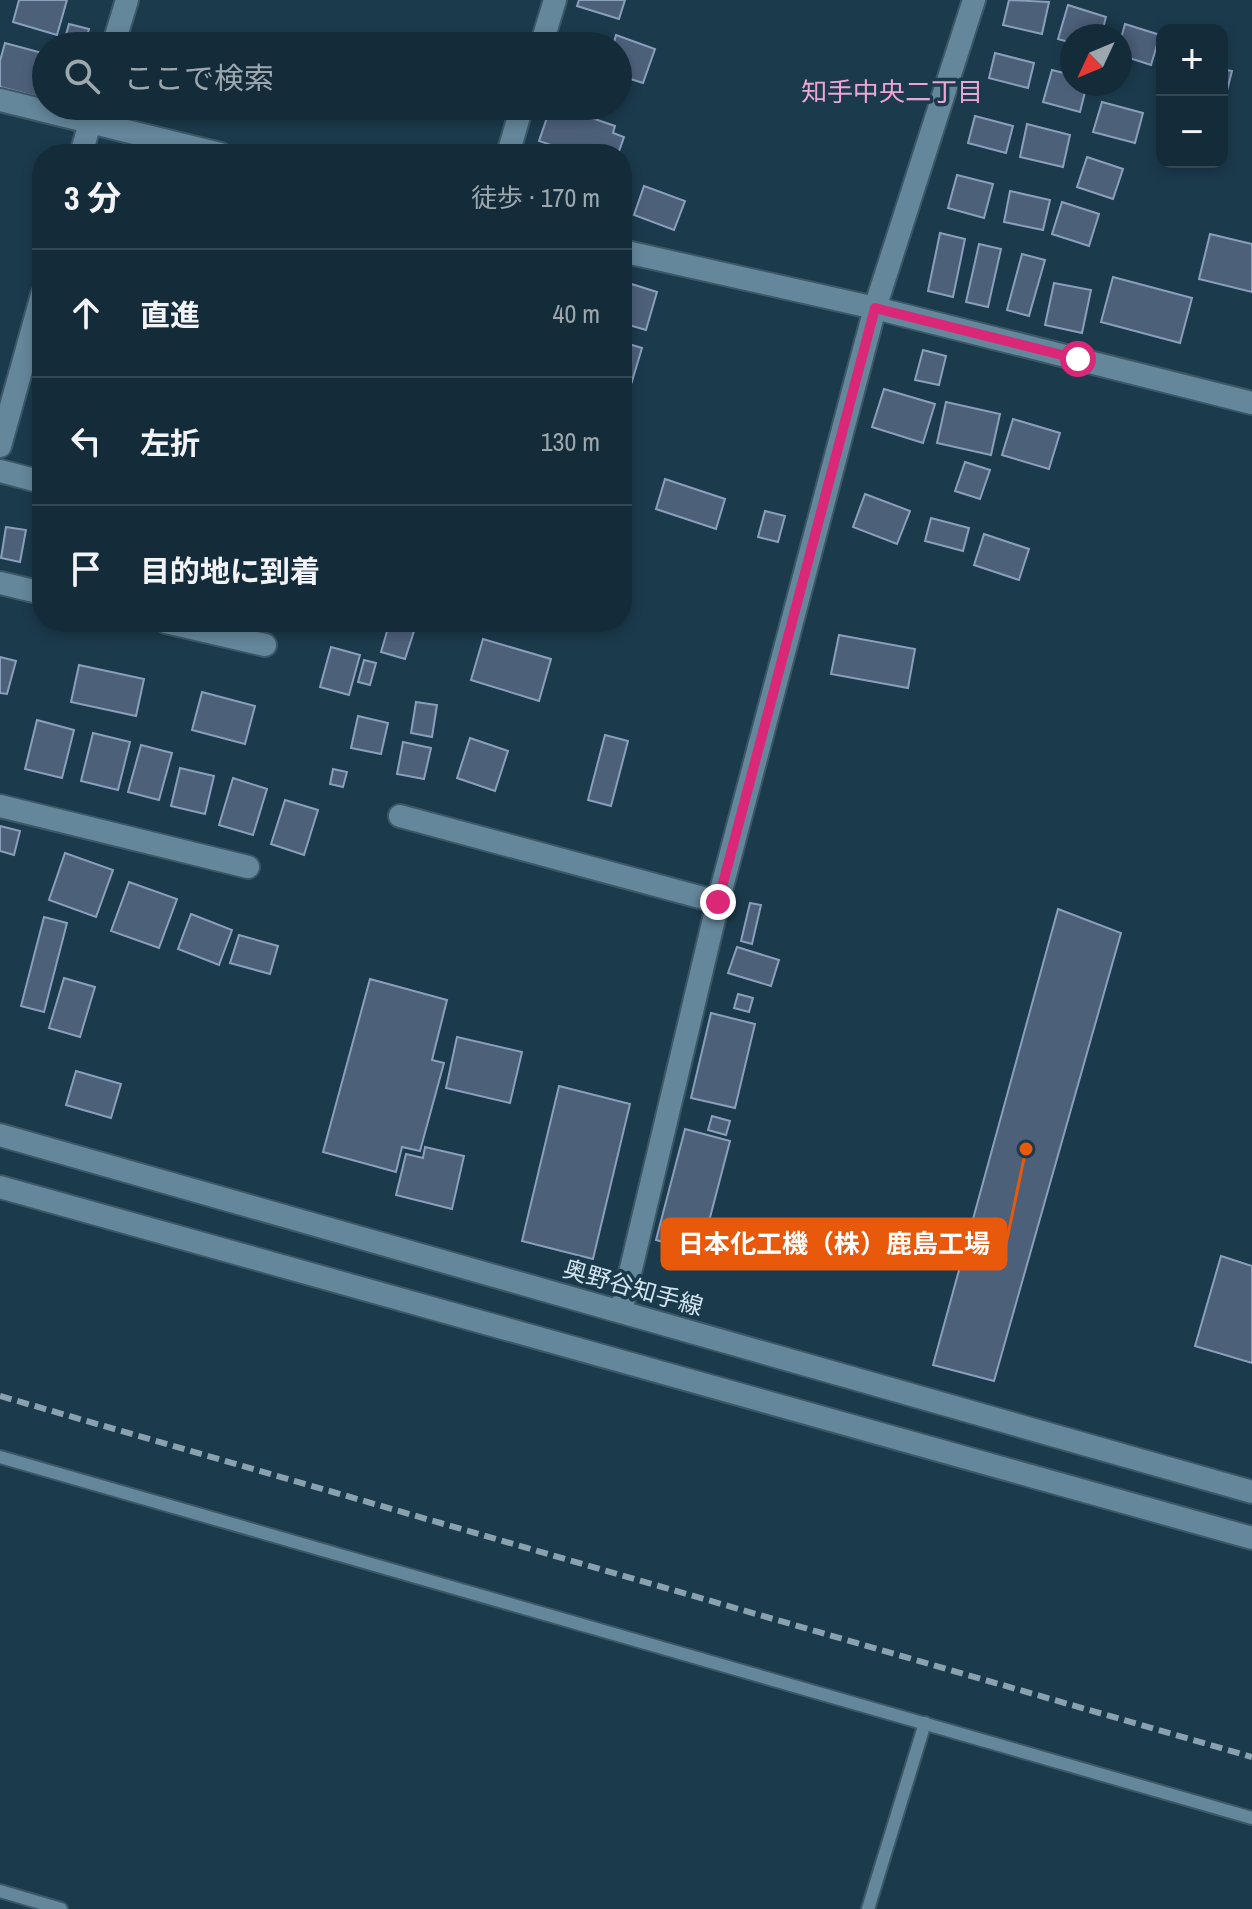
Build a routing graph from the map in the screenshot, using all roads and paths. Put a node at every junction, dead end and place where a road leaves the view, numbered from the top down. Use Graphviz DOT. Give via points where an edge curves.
graph roads {
  1 [pos="127,0"];
  2 [pos="555,0"];
  3 [pos="974,0"];
  4 [pos="117,32"];
  5 [pos="545,32"];
  6 [pos="0,100"];
  7 [pos="32,105"];
  8 [pos="91,120"];
  9 [pos="112,120"];
  10 [pos="518,120"];
  11 [pos="84,144"];
  12 [pos="188,144"];
  13 [pos="511,144"];
  14 [pos="632,253"];
  15 [pos="875,308"];
  16 [pos="32,331"];
  17 [pos="1252,403"];
  18 [pos="0,446"];
  19 [pos="0,471"];
  20 [pos="32,479"];
  21 [pos="0,583"];
  22 [pos="32,591"];
  23 [pos="209,632"];
  24 [pos="265,645"];
  25 [pos="0,806"];
  26 [pos="400,816"];
  27 [pos="248,867"];
  28 [pos="718,902"];
  29 [pos="0,1135"];
  30 [pos="0,1187"];
  31 [pos="621,1311"];
  32 [pos="0,1457"];
  33 [pos="1252,1492"];
  34 [pos="1252,1538"];
  35 [pos="925,1723"];
  36 [pos="1252,1818"];
  37 [pos="0,1891"];
  38 [pos="61,1909"];
  39 [pos="868,1909"];
  1 -- 4 [label="street"];
  2 -- 5 [label="street"];
  3 -- 15 [label="street"];
  6 -- 7 [label="street"];
  8 -- 11 [label="street"];
  9 -- 12 [label="street"];
  10 -- 13 [label="street"];
  14 -- 15 [label="street"];
  15 -- 17 [label="street"];
  15 -- 28 [label="street"];
  16 -- 18 [label="street"];
  19 -- 20 [label="street"];
  21 -- 22 [label="street"];
  23 -- 24 [label="street"];
  25 -- 27 [label="street"];
  26 -- 28 [label="street"];
  28 -- 31 [label="street"];
  29 -- 31 [label="street, 奥野谷知手線"];
  30 -- 34 [label="street"];
  31 -- 33 [label="street, 奥野谷知手線"];
  32 -- 35 [label="lane"];
  35 -- 36 [label="lane"];
  35 -- 39 [label="lane"];
  37 -- 38 [label="lane"];
}
